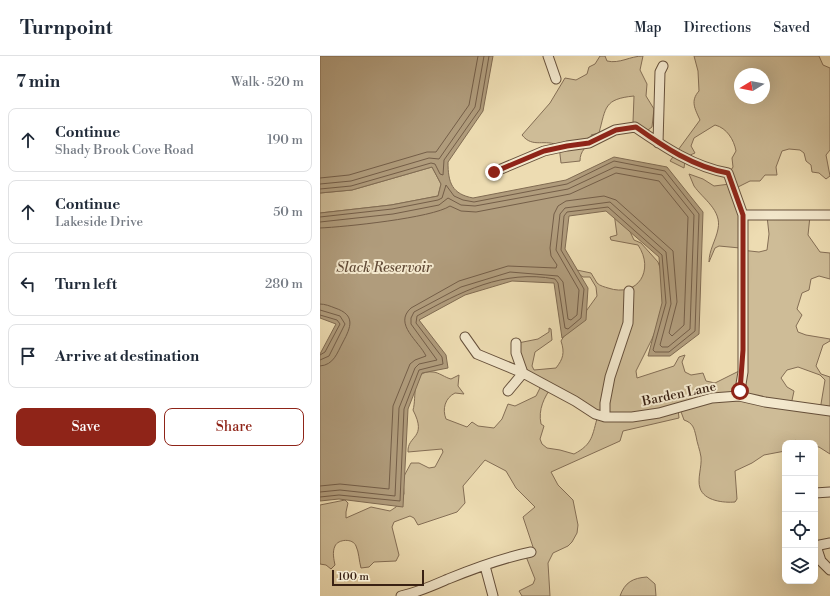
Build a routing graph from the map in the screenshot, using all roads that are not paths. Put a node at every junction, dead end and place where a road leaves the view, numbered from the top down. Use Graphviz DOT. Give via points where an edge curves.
graph roads {
  1 [pos="548,56"];
  2 [pos="663,66"];
  3 [pos="556,79"];
  4 [pos="658,143"];
  5 [pos="494,172"];
  6 [pos="743,215"];
  7 [pos="830,215"];
  8 [pos="629,291"];
  9 [pos="465,337"];
  10 [pos="516,343"];
  11 [pos="523,373"];
  12 [pos="508,391"];
  13 [pos="739,396"];
  14 [pos="830,411"];
  15 [pos="605,416"];
  16 [pos="830,492"];
  17 [pos="818,493"];
  18 [pos="830,543"];
  19 [pos="818,545"];
  20 [pos="816,548"];
  21 [pos="530,552"];
  22 [pos="485,566"];
  23 [pos="830,570"];
  24 [pos="401,596"];
  25 [pos="493,596"];
  1 -- 3 [label="street"];
  2 -- 4 [label="street" via="660,72"];
  4 -- 5 [label="street" via="636,127 616,130 589,143 544,151"];
  4 -- 6 [label="street" via="669,151 715,171 728,173"];
  6 -- 7 [label="street"];
  6 -- 13 [label="street" via="743,365"];
  8 -- 15 [label="street" via="628,323 610,377"];
  9 -- 11 [label="street, Barden Lane" via="477,354"];
  10 -- 11 [label="street" via="516,353"];
  11 -- 12 [label="street"];
  11 -- 15 [label="street, Barden Lane" via="595,414"];
  13 -- 14 [label="street, Barden Lane"];
  13 -- 15 [label="street, Barden Lane" via="712,398 659,413 632,417"];
  16 -- 17 [label="street"];
  18 -- 19 [label="street"];
  20 -- 23 [label="street" via="821,562"];
  21 -- 22 [label="street" via="502,558"];
  22 -- 24 [label="street" via="424,590"];
  22 -- 25 [label="street"];
}
